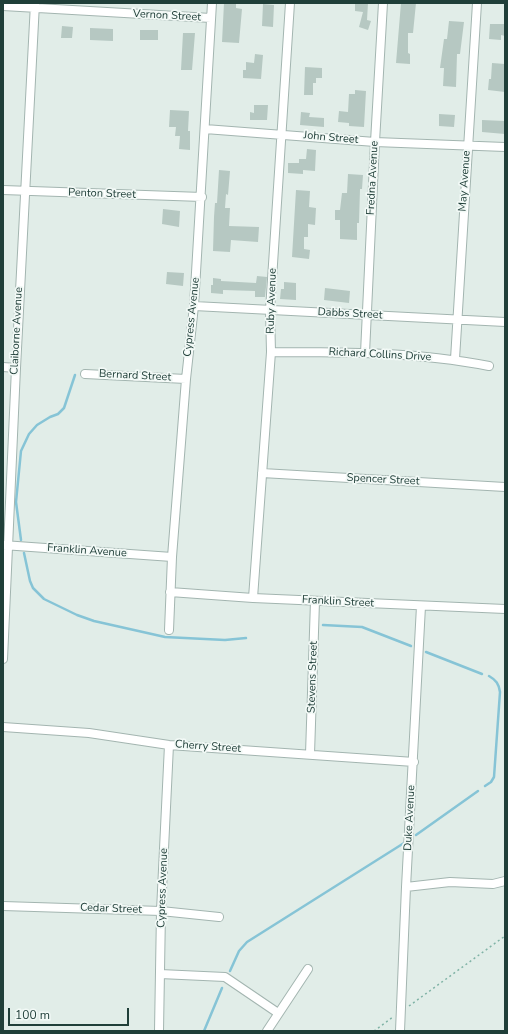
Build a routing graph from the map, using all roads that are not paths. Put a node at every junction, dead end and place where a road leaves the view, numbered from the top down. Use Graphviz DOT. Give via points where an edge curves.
graph roads {
  1 [pos="212,3"];
  2 [pos="290,3"];
  3 [pos="383,3"];
  4 [pos="477,3"];
  5 [pos="35,5"];
  6 [pos="3,6"];
  7 [pos="211,18"];
  8 [pos="205,129"];
  9 [pos="282,134"];
  10 [pos="375,142"];
  11 [pos="468,146"];
  12 [pos="505,147"];
  13 [pos="3,190"];
  14 [pos="24,191"];
  15 [pos="202,197"];
  16 [pos="194,306"];
  17 [pos="270,310"];
  18 [pos="367,315"];
  19 [pos="456,320"];
  20 [pos="505,322"];
  21 [pos="271,352"];
  22 [pos="365,352"];
  23 [pos="455,359"];
  24 [pos="489,366"];
  25 [pos="3,367"];
  26 [pos="16,368"];
  27 [pos="85,374"];
  28 [pos="186,379"];
  29 [pos="262,473"];
  30 [pos="505,487"];
  31 [pos="5,545"];
  32 [pos="172,557"];
  33 [pos="4,589"];
  34 [pos="170,592"];
  35 [pos="253,598"];
  36 [pos="315,601"];
  37 [pos="421,606"];
  38 [pos="505,609"];
  39 [pos="169,630"];
  40 [pos="3,659"];
  41 [pos="3,727"];
  42 [pos="169,745"];
  43 [pos="310,754"];
  44 [pos="414,762"];
  45 [pos="505,881"];
  46 [pos="406,887"];
  47 [pos="3,906"];
  48 [pos="162,911"];
  49 [pos="219,917"];
  50 [pos="308,969"];
  51 [pos="160,974"];
  52 [pos="278,1013"];
  53 [pos="159,1031"];
  54 [pos="267,1031"];
  55 [pos="400,1031"];
  1 -- 7 [label="street, Cypress Avenue"];
  2 -- 9 [label="street, Ruby Avenue"];
  3 -- 10 [label="street, Fredna Avenue"];
  4 -- 11 [label="street, May Avenue"];
  5 -- 6 [label="street, Vernon Street"];
  5 -- 7 [label="street, Vernon Street"];
  5 -- 14 [label="street, Claiborne Avenue"];
  7 -- 8 [label="street, Cypress Avenue"];
  8 -- 9 [label="street, John Street"];
  8 -- 15 [label="street, Cypress Avenue"];
  9 -- 10 [label="street, John Street"];
  9 -- 17 [label="street, Ruby Avenue"];
  10 -- 11 [label="street, John Street"];
  10 -- 18 [label="street, Fredna Avenue"];
  11 -- 12 [label="street, John Street"];
  11 -- 19 [label="street, May Avenue"];
  13 -- 14 [label="street, Penton Street"];
  14 -- 15 [label="street, Penton Street"];
  14 -- 26 [label="street, Claiborne Avenue"];
  15 -- 16 [label="street, Cypress Avenue"];
  16 -- 17 [label="street, Dabbs Street"];
  16 -- 28 [label="street, Cypress Avenue"];
  17 -- 18 [label="street, Dabbs Street"];
  17 -- 21 [label="street, Ruby Avenue"];
  18 -- 19 [label="street, Dabbs Street"];
  18 -- 22 [label="street, Fredna Avenue"];
  19 -- 20 [label="street, Dabbs Street"];
  19 -- 23 [label="street, May Avenue"];
  21 -- 22 [label="street, Richard Collins Drive"];
  21 -- 29 [label="street, Ruby Avenue"];
  22 -- 23 [label="street, Richard Collins Drive"];
  23 -- 24 [label="street, Richard Collins Drive"];
  25 -- 26 [label="street"];
  26 -- 31 [label="street, Claiborne Avenue"];
  27 -- 28 [label="street, Bernard Street"];
  28 -- 32 [label="street, Cypress Avenue"];
  29 -- 30 [label="street, Spencer Street"];
  29 -- 35 [label="street, Ruby Avenue"];
  31 -- 32 [label="street, Franklin Avenue"];
  31 -- 33 [label="street, Claiborne Avenue"];
  32 -- 34 [label="street, Cypress Avenue"];
  33 -- 40 [label="street, Claiborne Avenue"];
  34 -- 35 [label="street, Franklin Street"];
  34 -- 39 [label="street, Cypress Avenue"];
  35 -- 36 [label="street, Franklin Street"];
  36 -- 37 [label="street, Franklin Street"];
  36 -- 43 [label="street, Stevens Street"];
  37 -- 38 [label="street, Franklin Street"];
  37 -- 44 [label="street, Duke Avenue"];
  41 -- 42 [label="street, Cherry Street" via="89,733"];
  42 -- 43 [label="street, Cherry Street"];
  42 -- 48 [label="street, Cypress Avenue"];
  43 -- 44 [label="street, Cherry Street"];
  44 -- 46 [label="street, Duke Avenue"];
  45 -- 46 [label="street" via="493,884 438,882"];
  46 -- 55 [label="street, Duke Avenue"];
  47 -- 48 [label="street, Cedar Street"];
  48 -- 49 [label="street, Cedar Street"];
  48 -- 51 [label="street, Cypress Avenue"];
  50 -- 52 [label="street"];
  51 -- 52 [label="street" via="225,978"];
  51 -- 53 [label="street, Cypress Avenue"];
  52 -- 54 [label="street"];
}
